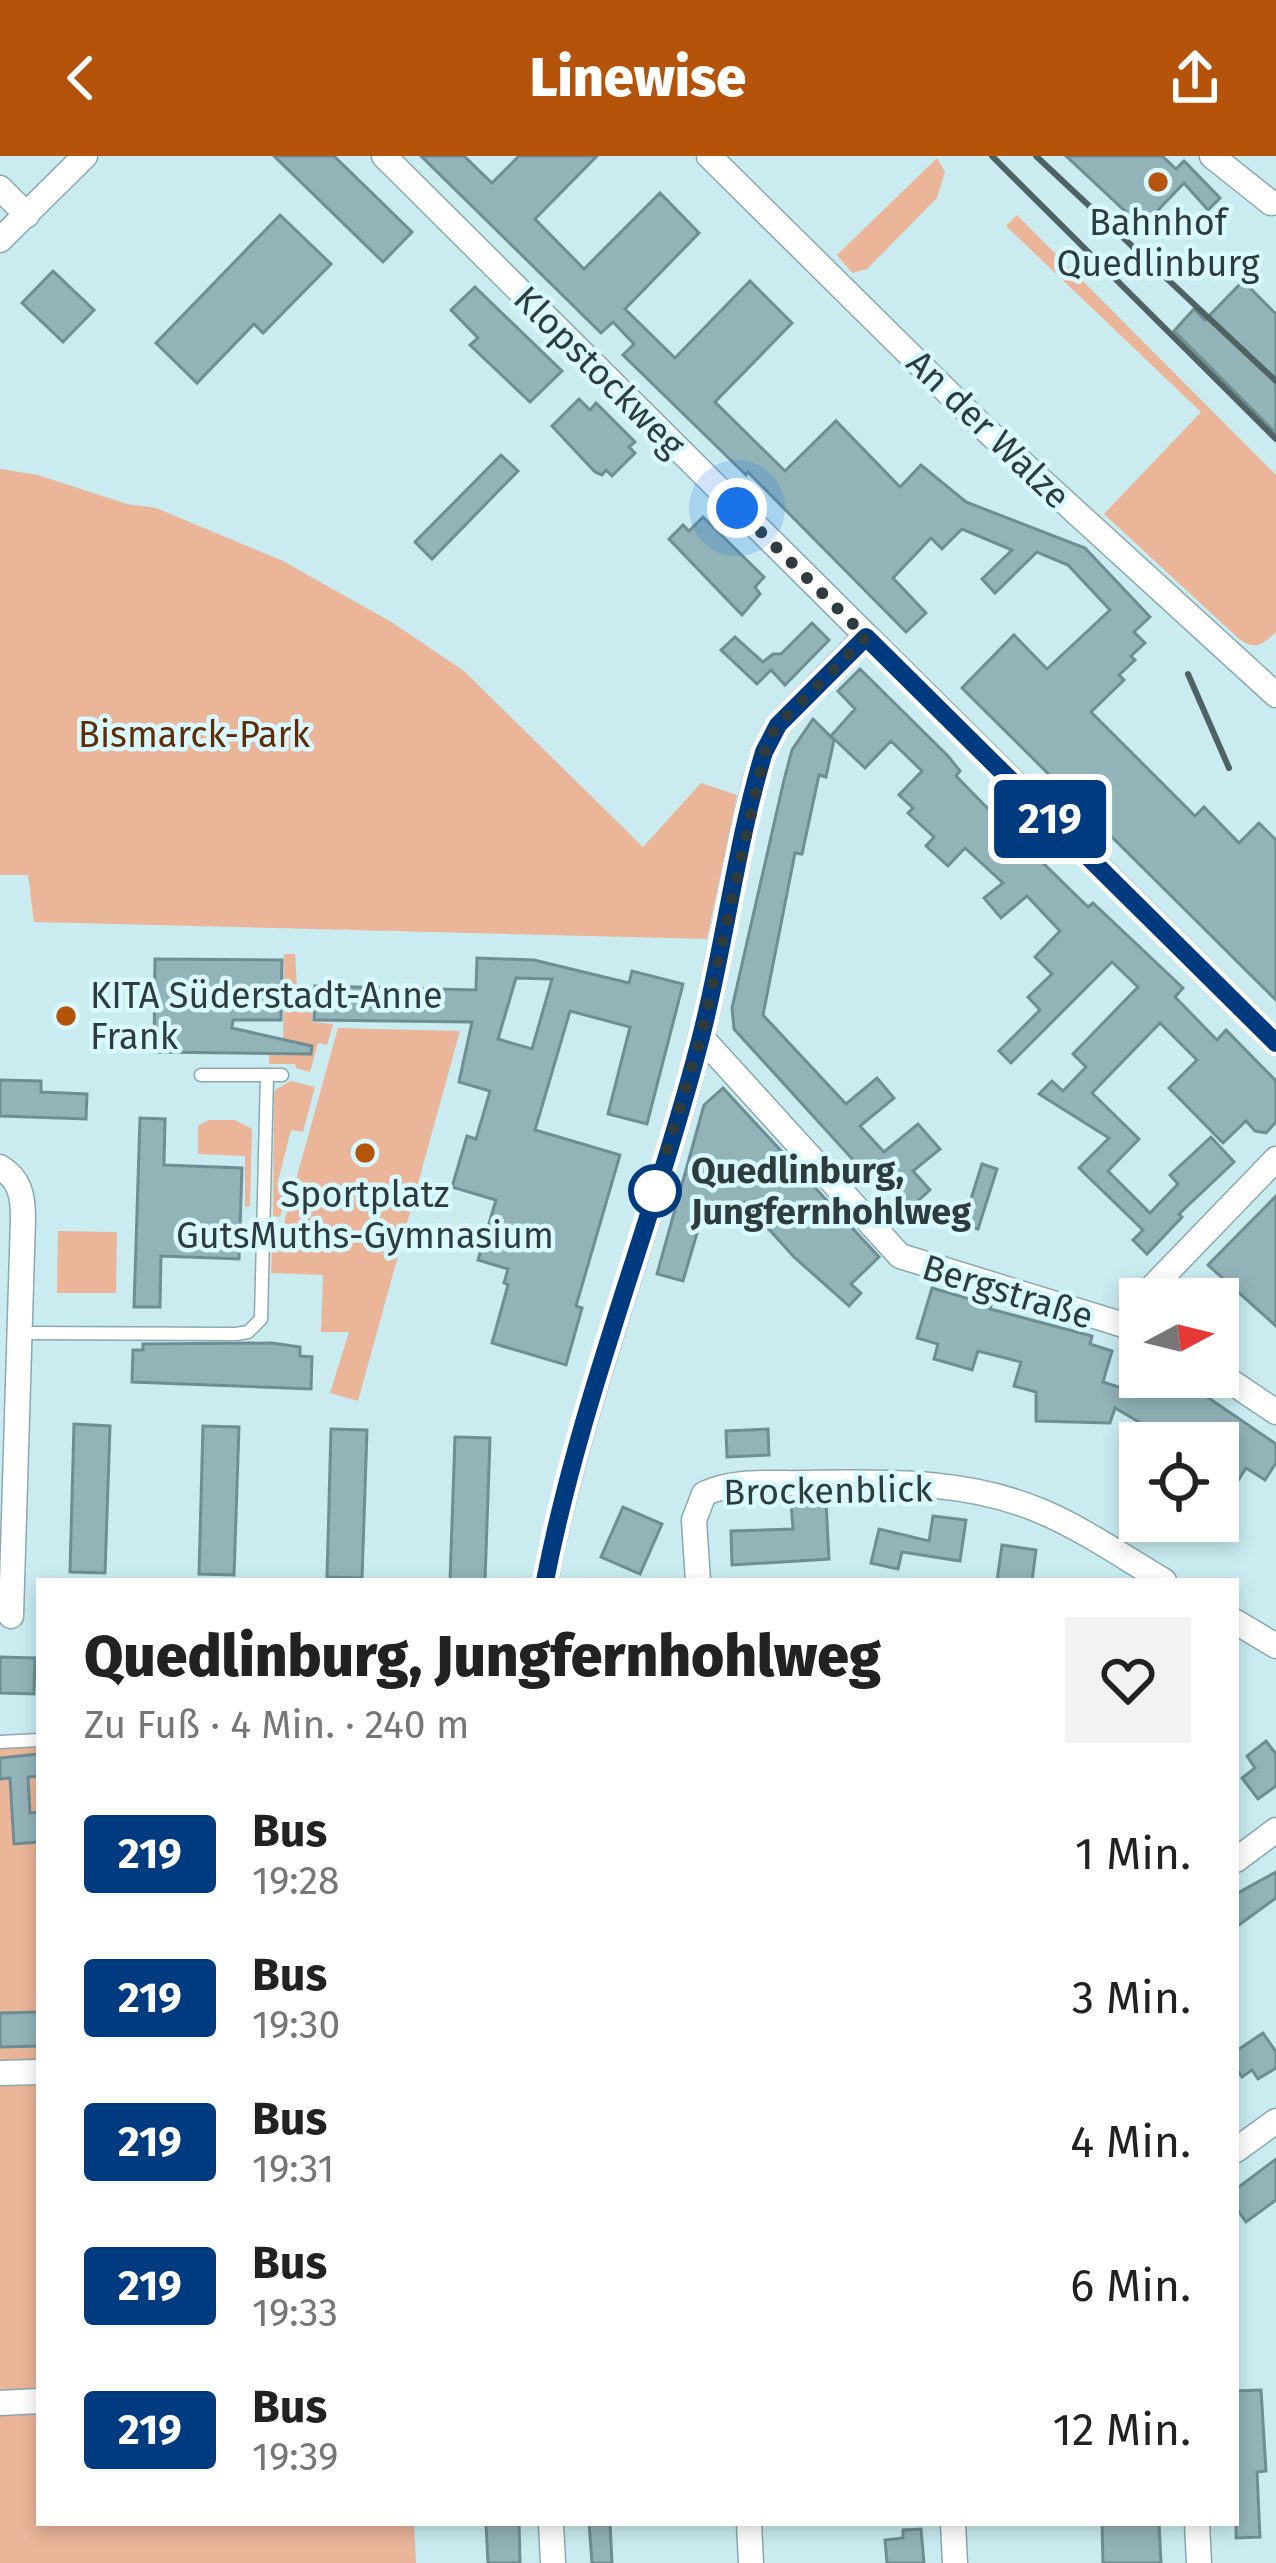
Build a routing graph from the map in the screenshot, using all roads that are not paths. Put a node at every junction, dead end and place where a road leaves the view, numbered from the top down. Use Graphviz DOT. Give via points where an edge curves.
graph roads {
  1 [pos="85,156"];
  2 [pos="384,156"];
  3 [pos="710,156"];
  4 [pos="1212,156"];
  5 [pos="0,188"];
  6 [pos="1270,203"];
  7 [pos="27,215"];
  8 [pos="0,241"];
  9 [pos="866,637"];
  10 [pos="1276,695"];
  11 [pos="701,1037"];
  12 [pos="1276,1043"];
  13 [pos="201,1075"];
  14 [pos="1276,1159"];
  15 [pos="0,1167"];
  16 [pos="1160,1278"];
  17 [pos="1119,1323"];
  18 [pos="20,1333"];
  19 [pos="1239,1387"];
  20 [pos="1276,1412"];
  21 [pos="545,1578"];
  22 [pos="698,1578"];
  23 [pos="1160,1578"];
  24 [pos="6,1616"];
  25 [pos="36,1617"];
  26 [pos="1239,1624"];
  27 [pos="1276,1646"];
  28 [pos="36,1740"];
  29 [pos="0,1742"];
  30 [pos="1276,1831"];
  31 [pos="1239,1858"];
  32 [pos="36,2072"];
  33 [pos="0,2073"];
  34 [pos="1276,2121"];
  35 [pos="1239,2148"];
  36 [pos="36,2401"];
  37 [pos="0,2403"];
  38 [pos="551,2526"];
  39 [pos="749,2526"];
  40 [pos="953,2526"];
  41 [pos="1197,2526"];
  42 [pos="553,2563"];
  43 [pos="751,2563"];
  44 [pos="955,2563"];
  45 [pos="1199,2563"];
  1 -- 7 [label="street"];
  2 -- 9 [label="street, Klopstockweg"];
  3 -- 10 [label="street, An der Walze" via="986,430"];
  4 -- 6 [label="street"];
  5 -- 7 [label="street"];
  7 -- 8 [label="street"];
  9 -- 11 [label="street" via="767,742"];
  9 -- 12 [label="street, Klopstockweg"];
  11 -- 17 [label="street, Bergstraße" via="900,1256"];
  11 -- 21 [label="street"];
  13 -- 18 [label="lane" via="275,1075 261,1319 236,1334"];
  14 -- 16 [label="street"];
  15 -- 18 [label="street" via="22,1195"];
  18 -- 24 [label="street"];
  19 -- 20 [label="street"];
  22 -- 23 [label="street, Brockenblick" via="694,1520 704,1494 735,1484 884,1482 1024,1505"];
  24 -- 25 [label="street"];
  26 -- 27 [label="street"];
  28 -- 29 [label="lane"];
  30 -- 31 [label="street"];
  32 -- 33 [label="street"];
  34 -- 35 [label="street"];
  36 -- 37 [label="street"];
  38 -- 42 [label="street"];
  39 -- 43 [label="street"];
  40 -- 44 [label="street"];
  41 -- 45 [label="street"];
}
